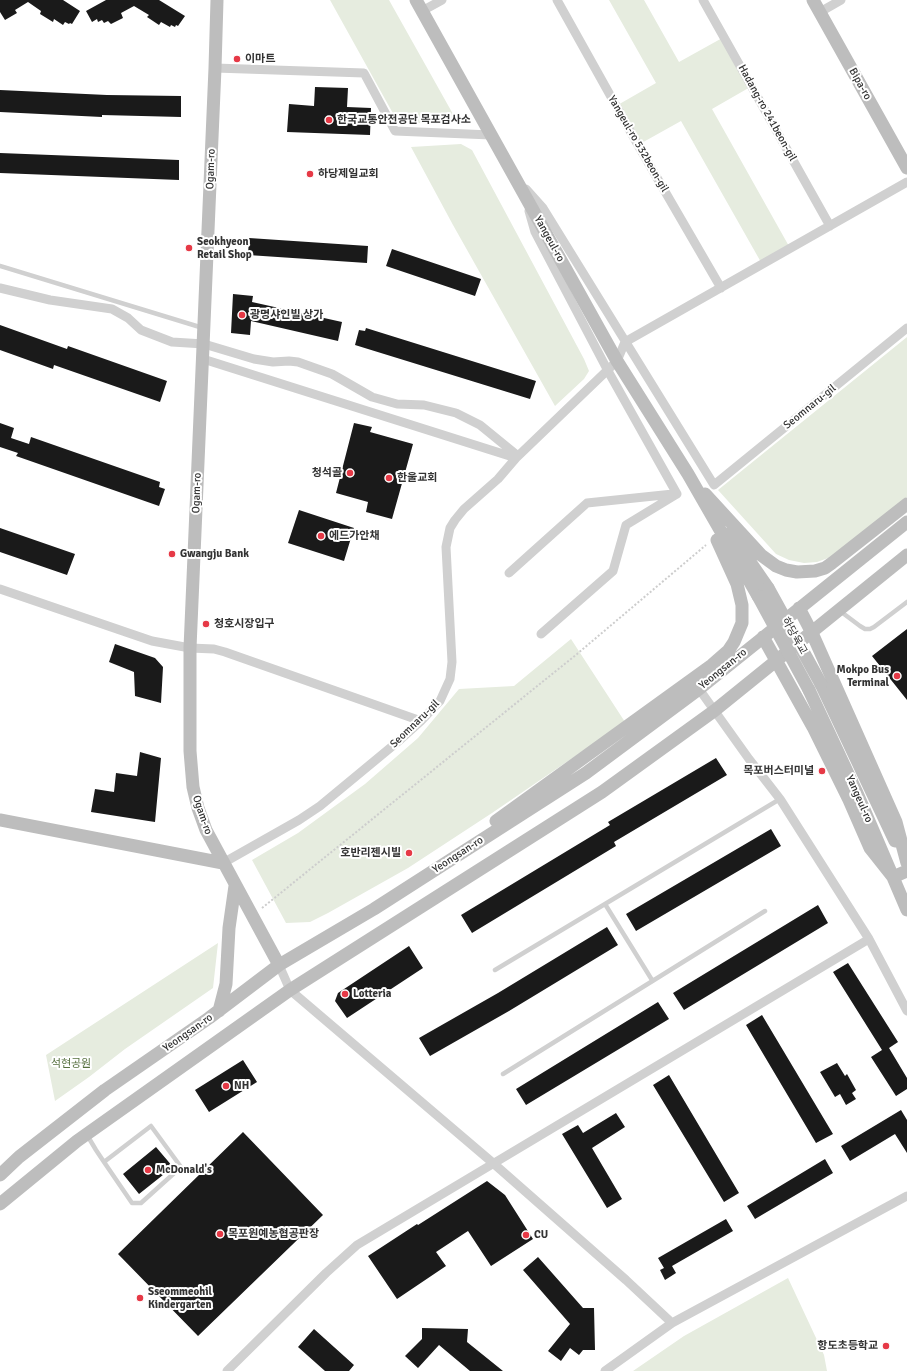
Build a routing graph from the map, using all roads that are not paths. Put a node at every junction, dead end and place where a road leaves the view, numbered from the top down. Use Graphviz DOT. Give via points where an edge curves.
graph roads {
  1 [pos="217,0"];
  2 [pos="442,0"];
  3 [pos="557,0"];
  4 [pos="703,0"];
  5 [pos="813,0"];
  6 [pos="841,0"];
  7 [pos="419,5"];
  8 [pos="820,12"];
  9 [pos="215,68"];
  10 [pos="491,135"];
  11 [pos="907,168"];
  12 [pos="513,176"];
  13 [pos="907,182"];
  14 [pos="525,196"];
  15 [pos="830,226"];
  16 [pos="0,266"];
  17 [pos="0,288"];
  18 [pos="721,288"];
  19 [pos="204,328"];
  20 [pos="907,328"];
  21 [pos="625,342"];
  22 [pos="204,344"];
  23 [pos="203,359"];
  24 [pos="617,361"];
  25 [pos="608,371"];
  26 [pos="517,457"];
  27 [pos="688,474"];
  28 [pos="677,494"];
  29 [pos="907,504"];
  30 [pos="907,522"];
  31 [pos="907,557"];
  32 [pos="509,573"];
  33 [pos="0,589"];
  34 [pos="763,592"];
  35 [pos="907,602"];
  36 [pos="799,608"];
  37 [pos="839,610"];
  38 [pos="812,632"];
  39 [pos="541,634"];
  40 [pos="763,637"];
  41 [pos="190,648"];
  42 [pos="776,661"];
  43 [pos="821,684"];
  44 [pos="699,689"];
  45 [pos="809,690"];
  46 [pos="714,711"];
  47 [pos="421,721"];
  48 [pos="780,799"];
  49 [pos="0,820"];
  50 [pos="907,862"];
  51 [pos="223,863"];
  52 [pos="907,866"];
  53 [pos="907,871"];
  54 [pos="893,877"];
  55 [pos="235,886"];
  56 [pos="605,904"];
  57 [pos="374,909"];
  58 [pos="907,910"];
  59 [pos="765,911"];
  60 [pos="869,938"];
  61 [pos="278,965"];
  62 [pos="495,970"];
  63 [pos="652,980"];
  64 [pos="290,990"];
  65 [pos="219,1011"];
  66 [pos="907,1011"];
  67 [pos="503,1074"];
  68 [pos="86,1134"];
  69 [pos="104,1162"];
  70 [pos="493,1163"];
  71 [pos="0,1175"];
  72 [pos="907,1196"];
  73 [pos="0,1204"];
  74 [pos="672,1323"];
  75 [pos="227,1371"];
  76 [pos="605,1371"];
  1 -- 9 [label="street, Ogam-ro"];
  2 -- 7 [label="street"];
  3 -- 18 [label="street, Yangeul-ro 532beon-gil"];
  4 -- 15 [label="street, Hadang-ro 241beon-gil"];
  5 -- 8 [label="street, Bipa-ro"];
  6 -- 8 [label="street"];
  7 -- 10 [label="street, Yangeul-ro"];
  8 -- 11 [label="street, Bipa-ro"];
  9 -- 10 [label="street" via="364,73 395,131"];
  9 -- 19 [label="street, Ogam-ro"];
  10 -- 12 [label="street, Yangeul-ro"];
  12 -- 14 [label="street, Yangeul-ro"];
  12 -- 21 [label="street" via="543,208"];
  13 -- 15 [label="street"];
  14 -- 24 [label="street, Yangeul-ro"];
  14 -- 25 [label="street" via="535,232"];
  15 -- 18 [label="street"];
  16 -- 19 [label="lane"];
  17 -- 22 [label="street" via="50,300 112,309 149,334 172,342"];
  18 -- 21 [label="street"];
  19 -- 22 [label="street, Ogam-ro"];
  20 -- 21 [label="street, Seomnaru-gil" via="714,485"];
  21 -- 24 [label="street, Seomnaru-gil"];
  22 -- 23 [label="street, Ogam-ro"];
  22 -- 26 [label="street" via="254,359 298,362 332,374 372,397 397,404 430,407 456,413 480,425"];
  23 -- 26 [label="street"];
  23 -- 41 [label="street, Ogam-ro"];
  24 -- 25 [label="street, Seomnaru-gil"];
  24 -- 27 [label="street, Yangeul-ro"];
  25 -- 26 [label="street, Seomnaru-gil"];
  25 -- 28 [label="street"];
  26 -- 47 [label="street, Seomnaru-gil" via="498,479 464,509 450,528 446,547 452,662 450,679 440,702"];
  27 -- 29 [label="street" via="761,555 776,566 797,572 825,568"];
  27 -- 34 [label="street, Yangeul-ro"];
  27 -- 57 [label="street" via="736,584 742,605 742,623 728,651"];
  28 -- 32 [label="street" via="586,503"];
  28 -- 39 [label="street" via="626,526 612,571"];
  30 -- 36 [label="street, Yeongsan-ro"];
  31 -- 37 [label="street"];
  33 -- 41 [label="street" via="152,641"];
  34 -- 43 [label="street, 하당육교, bridge"];
  34 -- 45 [label="street, 하당육교, bridge"];
  35 -- 37 [label="lane" via="870,629 860,626"];
  36 -- 38 [label="street"];
  36 -- 40 [label="street, Yeongsan-ro"];
  37 -- 38 [label="street"];
  38 -- 42 [label="street"];
  38 -- 50 [label="street" via="896,822"];
  40 -- 42 [label="street"];
  40 -- 44 [label="street, Yeongsan-ro"];
  41 -- 47 [label="street" via="225,652"];
  41 -- 51 [label="street, Ogam-ro" via="190,751 193,787 206,830"];
  42 -- 46 [label="street"];
  42 -- 54 [label="street" via="813,727 870,848"];
  43 -- 52 [label="street, Yangeul-ro"];
  44 -- 46 [label="street"];
  44 -- 57 [label="street, Yeongsan-ro" via="586,773"];
  45 -- 54 [label="street, Yangeul-ro"];
  46 -- 48 [label="street"];
  46 -- 64 [label="street" via="602,792"];
  47 -- 51 [label="street, Seomnaru-gil" via="320,806"];
  48 -- 56 [label="lane"];
  48 -- 60 [label="street"];
  49 -- 51 [label="street"];
  51 -- 55 [label="street, Ogam-ro"];
  53 -- 54 [label="street"];
  54 -- 58 [label="street, Yangeul-ro"];
  55 -- 61 [label="street, Ogam-ro"];
  55 -- 65 [label="street" via="229,928 226,984"];
  56 -- 62 [label="lane"];
  56 -- 63 [label="lane"];
  57 -- 61 [label="street, Yeongsan-ro"];
  59 -- 63 [label="lane"];
  60 -- 66 [label="street"];
  60 -- 70 [label="street"];
  61 -- 64 [label="street"];
  61 -- 65 [label="street, Yeongsan-ro"];
  63 -- 67 [label="lane"];
  64 -- 68 [label="street"];
  64 -- 70 [label="street"];
  65 -- 71 [label="street, Yeongsan-ro" via="105,1090 19,1157"];
  68 -- 69 [label="lane"];
  68 -- 73 [label="street"];
  69 -- 69 [label="lane" via="132,1203 141,1203 181,1167 151,1126"];
  70 -- 74 [label="street"];
  70 -- 75 [label="street" via="357,1245"];
  72 -- 74 [label="street"];
  74 -- 76 [label="street"];
}
